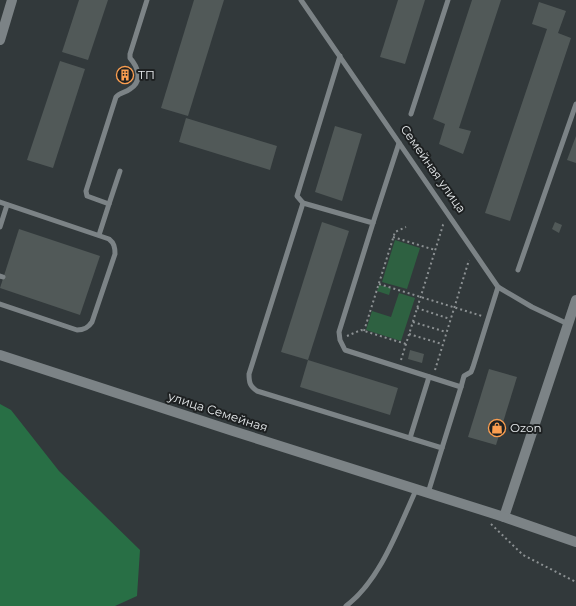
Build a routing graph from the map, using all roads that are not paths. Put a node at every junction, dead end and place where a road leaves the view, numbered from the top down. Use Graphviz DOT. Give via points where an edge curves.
graph roads {
  1 [pos="12,0"];
  2 [pos="147,0"];
  3 [pos="301,0"];
  4 [pos="448,0"];
  5 [pos="0,40"];
  6 [pos="340,56"];
  7 [pos="576,104"];
  8 [pos="411,114"];
  9 [pos="399,143"];
  10 [pos="120,171"];
  11 [pos="0,202"];
  12 [pos="303,203"];
  13 [pos="109,204"];
  14 [pos="7,205"];
  15 [pos="374,223"];
  16 [pos="0,227"];
  17 [pos="99,235"];
  18 [pos="518,270"];
  19 [pos="498,287"];
  20 [pos="576,300"];
  21 [pos="0,304"];
  22 [pos="568,324"];
  23 [pos="0,355"];
  24 [pos="431,377"];
  25 [pos="460,387"];
  26 [pos="410,438"];
  27 [pos="442,448"];
  28 [pos="416,490"];
  29 [pos="428,493"];
  30 [pos="504,516"];
  31 [pos="576,542"];
  32 [pos="349,605"];
  1 -- 5 [label="street"];
  2 -- 13 [label="lane" via="130,54 138,71 136,82 116,97 86,191 87,196"];
  3 -- 6 [label="lane, Семейная улица"];
  4 -- 8 [label="lane"];
  6 -- 9 [label="lane, Семейная улица"];
  6 -- 12 [label="lane" via="297,193 298,199"];
  7 -- 18 [label="lane"];
  9 -- 15 [label="lane"];
  9 -- 19 [label="lane, Семейная улица"];
  10 -- 13 [label="lane"];
  11 -- 14 [label="lane"];
  12 -- 15 [label="lane"];
  12 -- 26 [label="lane" via="249,374 251,387"];
  13 -- 17 [label="lane"];
  14 -- 16 [label="lane"];
  14 -- 17 [label="lane"];
  15 -- 24 [label="lane" via="339,332 340,340 345,350"];
  17 -- 21 [label="lane" via="113,242 115,254 92,322 88,327 77,330"];
  19 -- 22 [label="lane, Семейная улица"];
  19 -- 25 [label="lane" via="473,367 471,372 464,376"];
  20 -- 22 [label="street"];
  22 -- 30 [label="street"];
  23 -- 28 [label="street, улица Семейная"];
  24 -- 25 [label="lane"];
  24 -- 26 [label="lane"];
  25 -- 27 [label="lane"];
  26 -- 27 [label="lane"];
  27 -- 29 [label="lane"];
  28 -- 29 [label="street, улица Семейная"];
  28 -- 32 [label="lane" via="389,549 364,590"];
  29 -- 30 [label="street"];
  30 -- 31 [label="street"];
}
